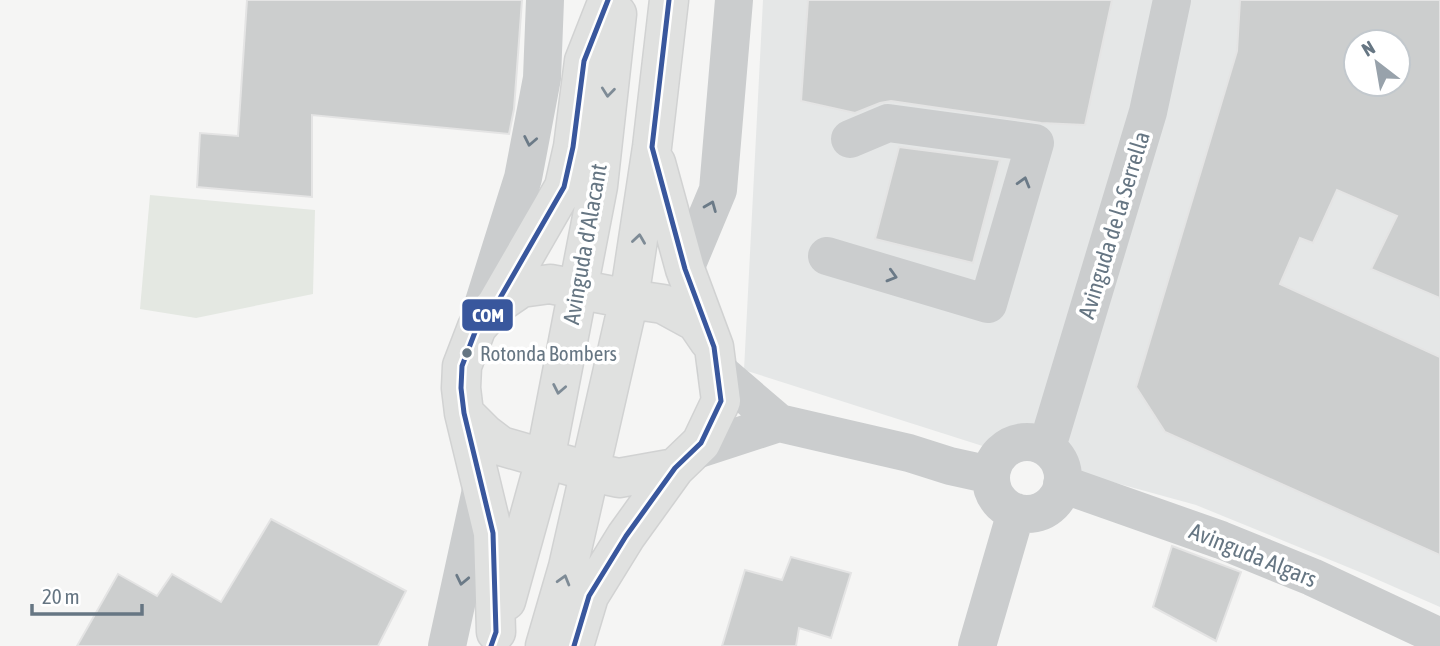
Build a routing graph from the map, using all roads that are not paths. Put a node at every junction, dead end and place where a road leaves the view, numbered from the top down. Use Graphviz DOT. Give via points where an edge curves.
graph roads {
  1 [pos="545,0"];
  2 [pos="608,0"];
  3 [pos="618,0"];
  4 [pos="669,0"];
  5 [pos="689,0"];
  6 [pos="734,0"];
  7 [pos="1172,0"];
  8 [pos="664,53"];
  9 [pos="850,139"];
  10 [pos="652,147"];
  11 [pos="827,256"];
  12 [pos="685,269"];
  13 [pos="578,289"];
  14 [pos="629,299"];
  15 [pos="486,316"];
  16 [pos="715,358"];
  17 [pos="464,413"];
  18 [pos="779,423"];
  19 [pos="1047,447"];
  20 [pos="545,460"];
  21 [pos="684,460"];
  22 [pos="591,472"];
  23 [pos="991,475"];
  24 [pos="1062,485"];
  25 [pos="481,490"];
  26 [pos="1016,512"];
  27 [pos="1440,636"];
  28 [pos="494,639"];
  29 [pos="447,646"];
  30 [pos="545,646"];
  31 [pos="574,646"];
  32 [pos="977,646"];
  1 -- 15 [label="street, one-way" via="542,78 523,178"];
  2 -- 15 [label="main road" via="584,61 564,187"];
  3 -- 13 [label="main road, Avinguda d'Alacant, one-way" via="598,186"];
  4 -- 8 [label="main road"];
  5 -- 8 [label="street"];
  12 -- 6 [label="street, one-way" via="718,190"];
  7 -- 19 [label="street, Avinguda de la Serrella" via="1148,112"];
  8 -- 10 [label="main road"];
  11 -- 9 [label="street, one-way" via="988,304 1035,143 888,123"];
  10 -- 12 [label="main road"];
  14 -- 10 [label="main road, one-way"];
  12 -- 16 [label="main road"];
  13 -- 14 [label="main road"];
  13 -- 15 [label="main road" via="550,284 521,288"];
  13 -- 20 [label="main road, Avinguda d'Alacant, one-way"];
  14 -- 16 [label="main road" via="663,304 696,322"];
  14 -- 22 [label="main road"];
  15 -- 17 [label="main road" via="462,366"];
  16 -- 18 [label="street"];
  16 -- 21 [label="main road" via="721,401 701,443"];
  17 -- 20 [label="main road" via="501,446"];
  17 -- 25 [label="main road"];
  18 -- 21 [label="street"];
  18 -- 23 [label="street"];
  19 -- 23 [label="street" via="1023,442 1011,445 994,463"];
  19 -- 24 [label="street" via="1062,467"];
  20 -- 22 [label="main road"];
  20 -- 28 [label="main road, Avinguda d'Alacant"];
  21 -- 22 [label="main road" via="619,478"];
  21 -- 31 [label="main road" via="626,536 589,596"];
  30 -- 22 [label="main road, one-way"];
  23 -- 26 [label="street" via="991,486 1002,505"];
  24 -- 26 [label="street" via="1043,510"];
  24 -- 27 [label="street, Avinguda Algars" via="1220,540"];
  25 -- 28 [label="main road" via="493,533"];
  25 -- 29 [label="street, one-way"];
  26 -- 32 [label="street"];
}
